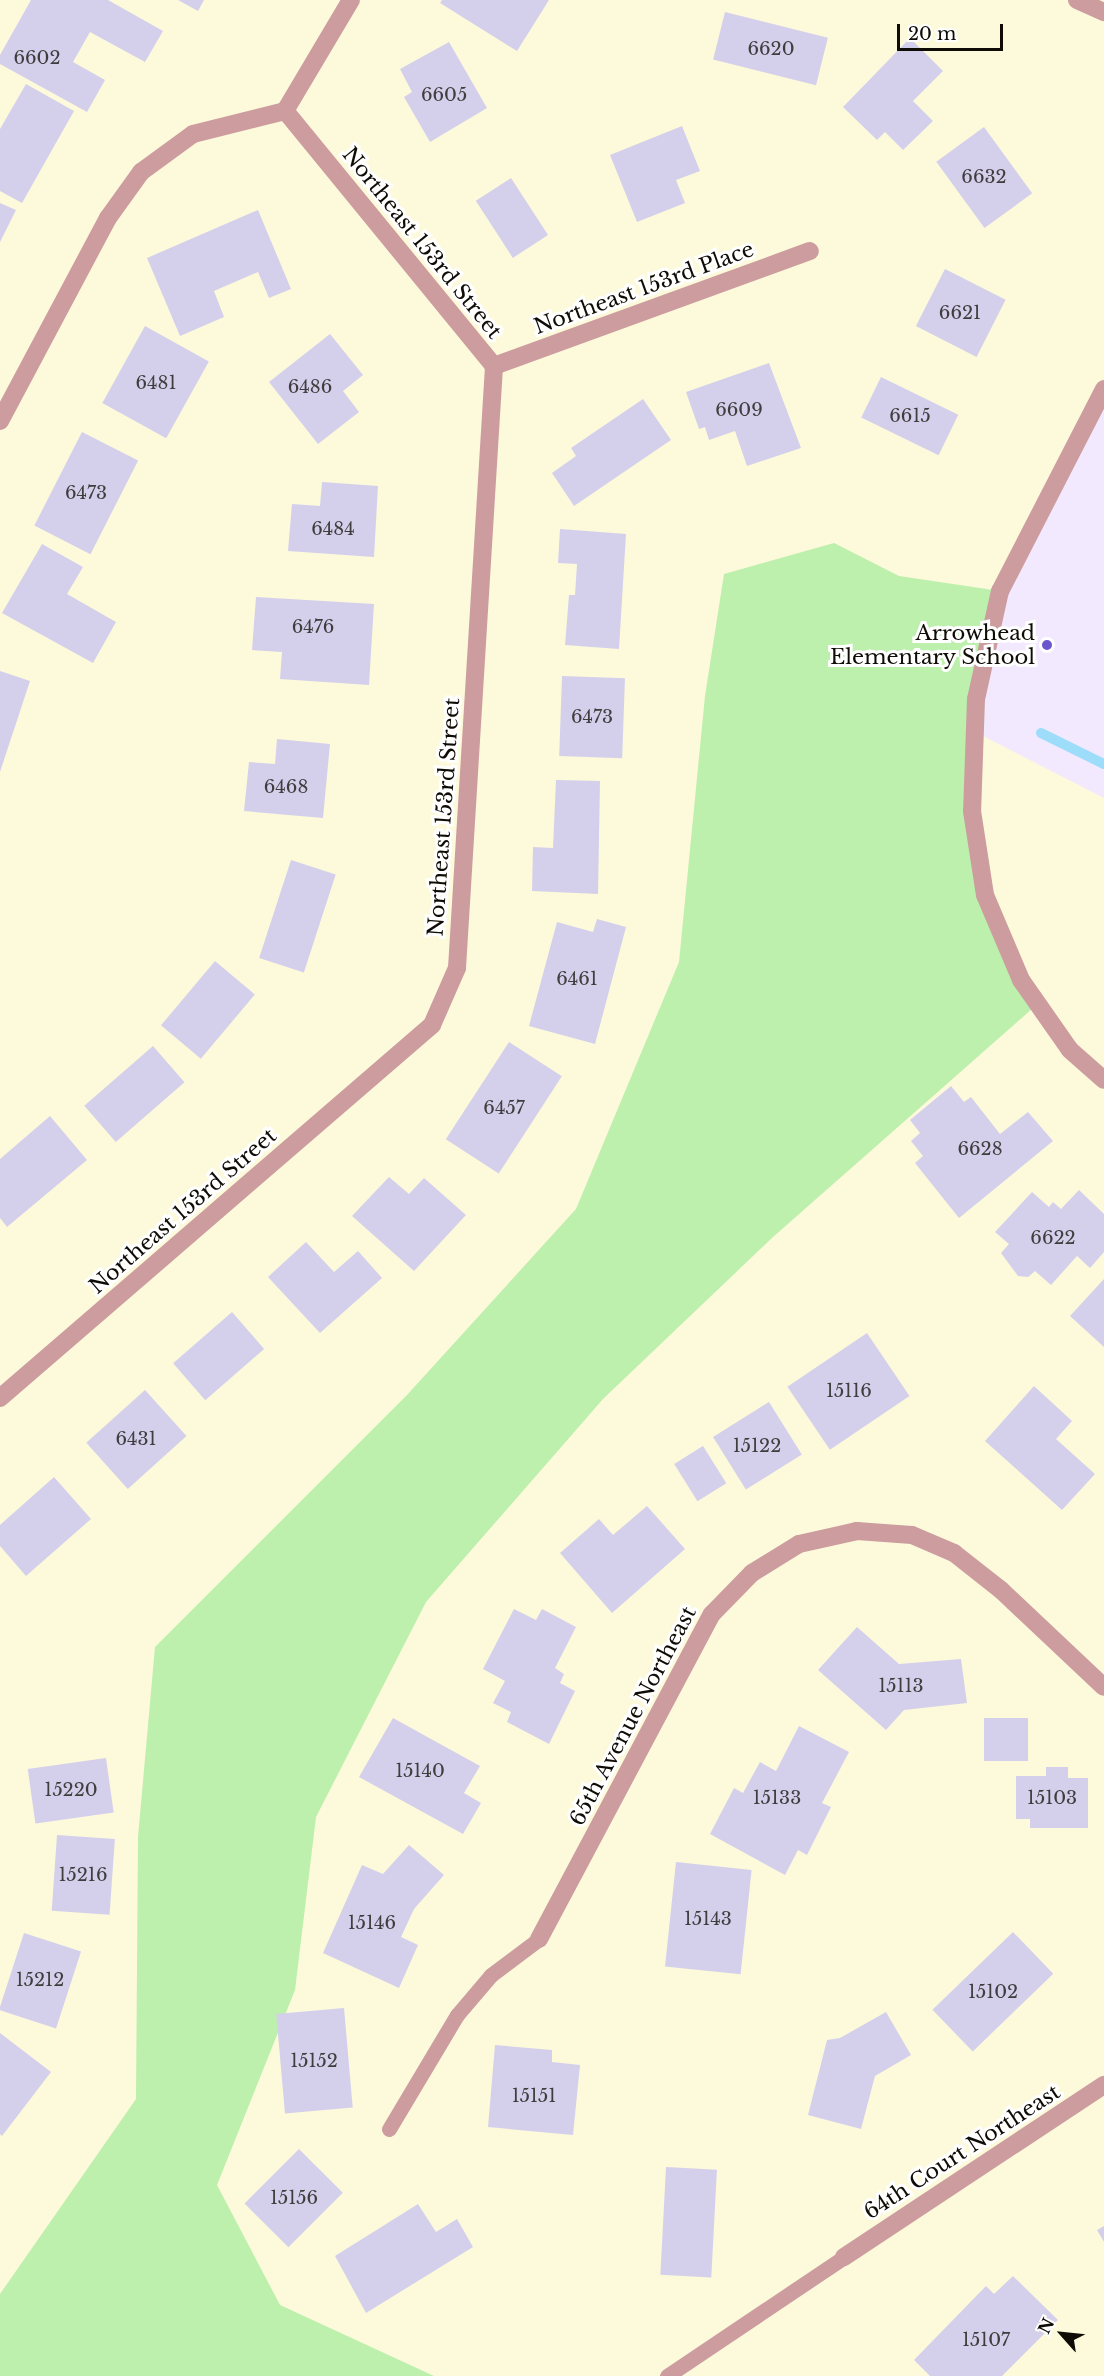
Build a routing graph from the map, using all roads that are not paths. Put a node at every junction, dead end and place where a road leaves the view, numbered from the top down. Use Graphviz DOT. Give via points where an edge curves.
graph roads {
  1 [pos="351,0"];
  2 [pos="1077,0"];
  3 [pos="1104,12"];
  4 [pos="285,111"];
  5 [pos="810,251"];
  6 [pos="494,366"];
  7 [pos="1104,389"];
  8 [pos="0,421"];
  9 [pos="1104,1080"];
  10 [pos="0,1398"];
  11 [pos="1104,1687"];
  12 [pos="539,1939"];
  13 [pos="1104,2085"];
  14 [pos="388,2129"];
  15 [pos="844,2257"];
  16 [pos="667,2376"];
  1 -- 4 [label="street"];
  2 -- 3 [label="street"];
  4 -- 6 [label="street, Northeast 153rd Street"];
  4 -- 8 [label="street" via="193,134 141,172 108,219"];
  5 -- 6 [label="street, Northeast 153rd Place"];
  6 -- 10 [label="street, Northeast 153rd Street" via="457,968 432,1025"];
  7 -- 9 [label="street" via="1000,591 976,699 972,811 985,895 1021,980 1070,1050"];
  11 -- 12 [label="street, 65th Avenue Northeast" via="1001,1590 954,1553 912,1534 856,1531 799,1544 752,1573 712,1614"];
  12 -- 14 [label="lane" via="491,1974 457,2015"];
  13 -- 15 [label="street, 64th Court Northeast"];
  15 -- 16 [label="lane"];
}
